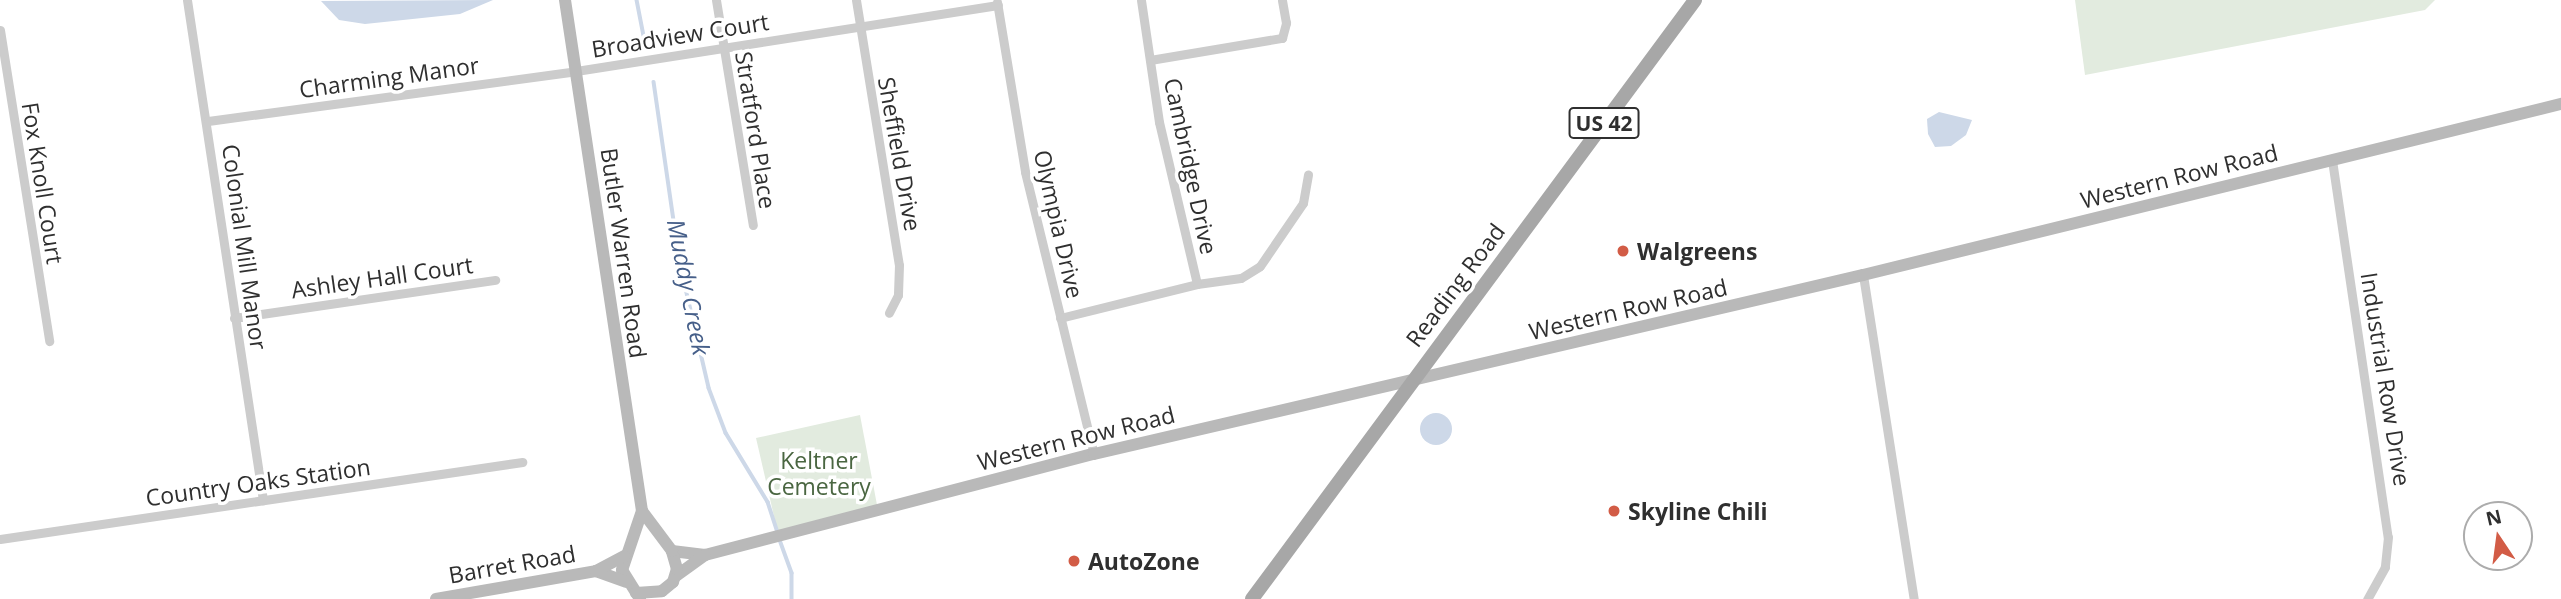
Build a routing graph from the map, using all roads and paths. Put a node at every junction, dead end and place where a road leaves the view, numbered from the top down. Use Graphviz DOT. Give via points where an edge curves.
graph roads {
  1 [pos="187,0"];
  2 [pos="565,0"];
  3 [pos="716,0"];
  4 [pos="856,0"];
  5 [pos="1141,0"];
  6 [pos="1282,0"];
  7 [pos="1695,0"];
  8 [pos="998,3"];
  9 [pos="860,26"];
  10 [pos="0,30"];
  11 [pos="723,48"];
  12 [pos="1150,60"];
  13 [pos="576,72"];
  14 [pos="2561,104"];
  15 [pos="208,121"];
  16 [pos="2332,160"];
  17 [pos="1308,174"];
  18 [pos="753,225"];
  19 [pos="1863,275"];
  20 [pos="495,280"];
  21 [pos="1197,284"];
  22 [pos="889,313"];
  23 [pos="234,318"];
  24 [pos="1060,318"];
  25 [pos="48,341"];
  26 [pos="1414,379"];
  27 [pos="1094,454"];
  28 [pos="522,462"];
  29 [pos="263,500"];
  30 [pos="642,511"];
  31 [pos="0,539"];
  32 [pos="667,547"];
  33 [pos="628,551"];
  34 [pos="705,555"];
  35 [pos="596,571"];
  36 [pos="677,576"];
  37 [pos="626,582"];
  38 [pos="661,595"];
  39 [pos="638,596"];
  40 [pos="436,599"];
  41 [pos="1252,599"];
  42 [pos="1914,599"];
  43 [pos="2367,599"];
  1 -- 15 [label="street, Colonial Mill Manor"];
  2 -- 13 [label="street, Butler Warren Road"];
  3 -- 11 [label="street, Stratford Place"];
  4 -- 9 [label="street, Sheffield Drive"];
  5 -- 12 [label="street, Cambridge Drive"];
  6 -- 12 [label="street" via="1286,23 1282,38"];
  7 -- 26 [label="main road, Reading Road / US 42"];
  8 -- 9 [label="street, Broadview Court"];
  8 -- 24 [label="street, Olympia Drive" via="1025,172"];
  9 -- 11 [label="street, Broadview Court"];
  9 -- 22 [label="street, Sheffield Drive" via="899,265 898,295"];
  10 -- 25 [label="street, Fox Knoll Court"];
  11 -- 13 [label="street, Broadview Court"];
  11 -- 18 [label="street, Stratford Place"];
  12 -- 21 [label="street, Cambridge Drive"];
  13 -- 15 [label="street, Charming Manor"];
  13 -- 30 [label="street, Butler Warren Road"];
  14 -- 16 [label="street, Western Row Road"];
  15 -- 23 [label="street, Colonial Mill Manor"];
  16 -- 19 [label="street, Western Row Road"];
  16 -- 43 [label="street, Industrial Row Drive" via="2388,537 2385,567"];
  17 -- 21 [label="street" via="1303,203 1260,266 1241,278"];
  19 -- 26 [label="street, Western Row Road"];
  19 -- 42 [label="street"];
  20 -- 23 [label="street, Ashley Hall Court"];
  21 -- 24 [label="street, Cambridge Drive"];
  23 -- 29 [label="street, Colonial Mill Manor"];
  24 -- 27 [label="street, Olympia Drive"];
  26 -- 27 [label="street, Western Row Road"];
  26 -- 41 [label="main road, Reading Road / US 42"];
  27 -- 34 [label="street, Western Row Road"];
  28 -- 29 [label="street, Country Oaks Station"];
  29 -- 31 [label="street, Country Oaks Station"];
  30 -- 32 [label="street, Butler Warren Road"];
  30 -- 33 [label="street, Butler Warren Road"];
  32 -- 33 [label="street" via="644,541"];
  32 -- 34 [label="street, Western Row Road"];
  32 -- 36 [label="street, Butler Warren Road"];
  33 -- 35 [label="street, Barret Road"];
  33 -- 37 [label="street, Butler Warren Road"];
  34 -- 36 [label="street, Western Row Road"];
  35 -- 37 [label="street, Barret Road"];
  35 -- 40 [label="street, Barret Road"];
  36 -- 38 [label="street"];
  37 -- 39 [label="street"];
  38 -- 39 [label="street"];
}
